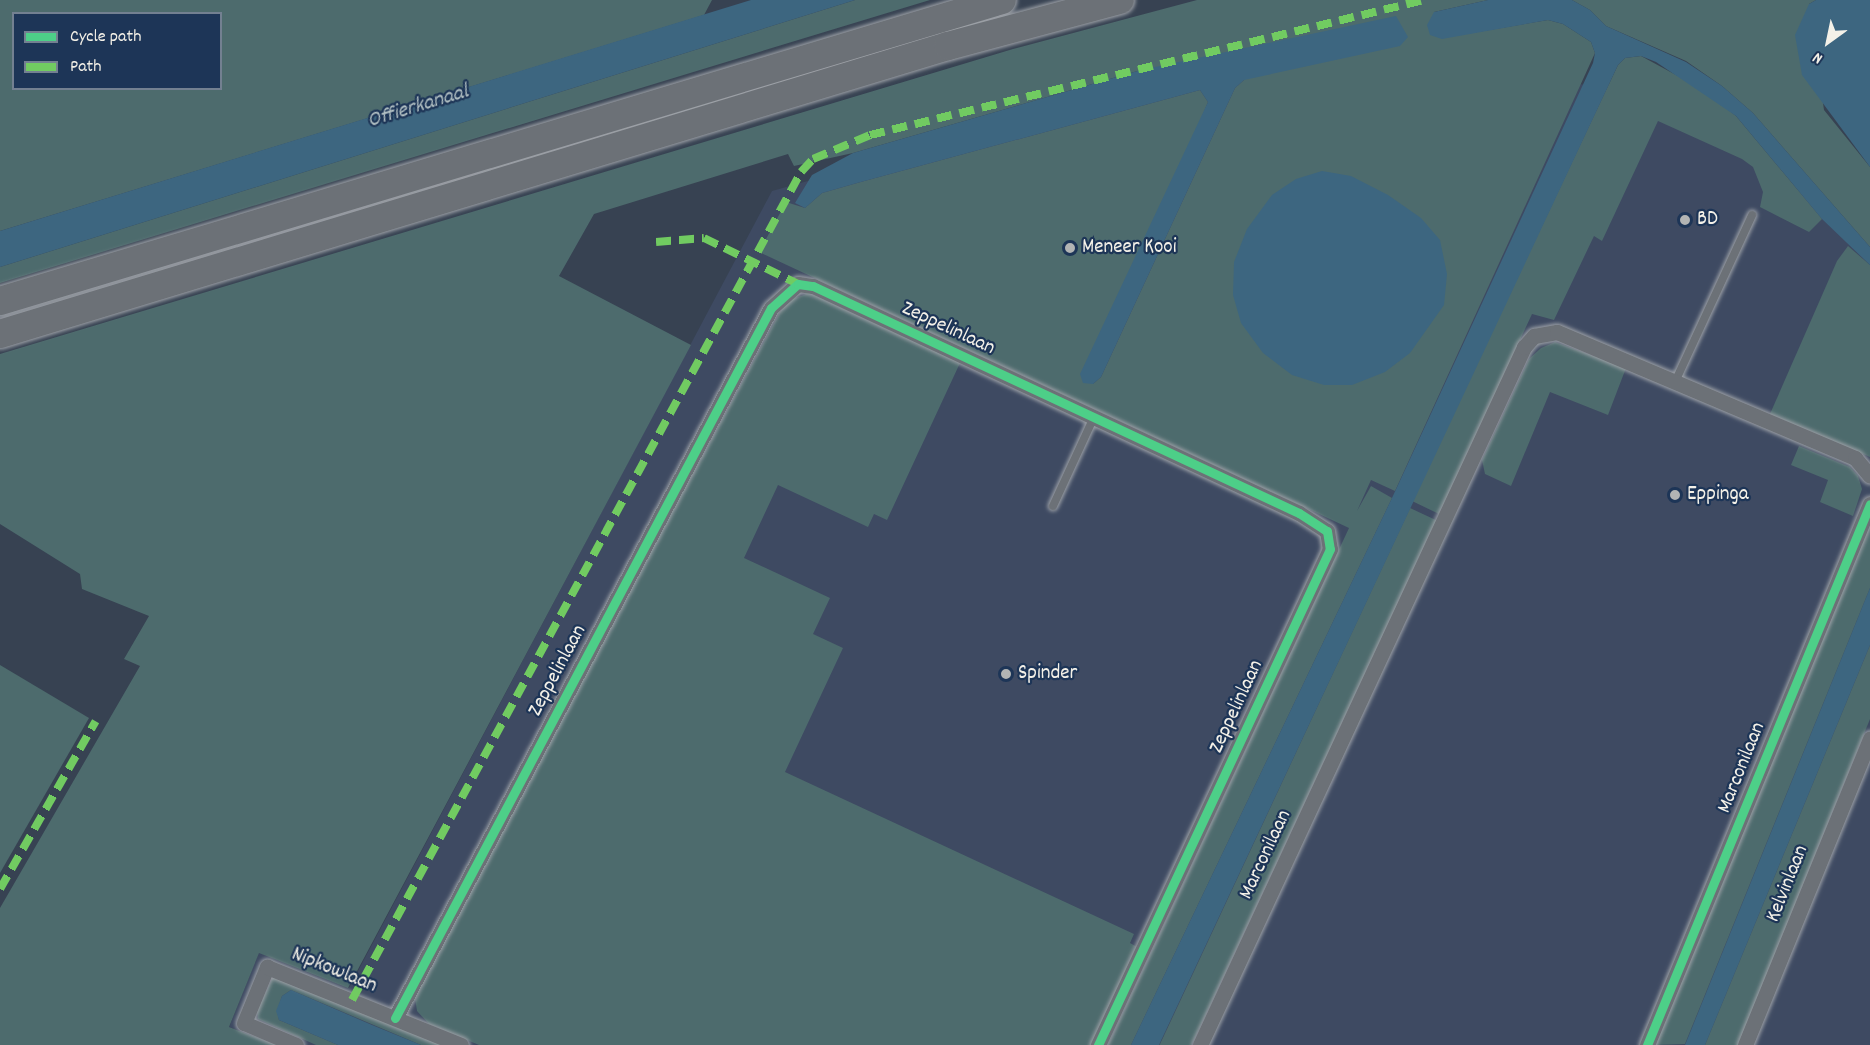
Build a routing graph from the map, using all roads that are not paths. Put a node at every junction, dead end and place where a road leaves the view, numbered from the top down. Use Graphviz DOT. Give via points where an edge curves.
graph roads {
  1 [pos="1002,0"];
  2 [pos="1120,0"];
  3 [pos="1752,215"];
  4 [pos="0,301"];
  5 [pos="0,334"];
  6 [pos="1676,382"];
  7 [pos="1094,417"];
  8 [pos="1870,476"];
  9 [pos="1870,504"];
  10 [pos="1053,506"];
  11 [pos="1870,738"];
  12 [pos="395,1018"];
  13 [pos="296,1045"];
  14 [pos="460,1045"];
  15 [pos="1098,1045"];
  16 [pos="1200,1045"];
  17 [pos="1647,1045"];
  18 [pos="1745,1045"];
  1 -- 4 [label="highway"];
  2 -- 5 [label="highway" via="948,46"];
  3 -- 6 [label="lane"];
  6 -- 8 [label="street, Marconilaan" via="1855,458"];
  6 -- 16 [label="street, Marconilaan" via="1557,332 1534,336 1524,347"];
  7 -- 10 [label="lane"];
  7 -- 12 [label="street, Zeppelinlaan" via="813,286 798,284 784,294 765,319"];
  7 -- 15 [label="street, Zeppelinlaan" via="1299,513 1327,531 1330,549"];
  9 -- 17 [label="street, Marconilaan"];
  11 -- 18 [label="street, Kelvinlaan"];
  12 -- 13 [label="street, Nipkowlaan" via="267,967 244,1023"];
  12 -- 14 [label="street, Nipkowlaan"];
}
